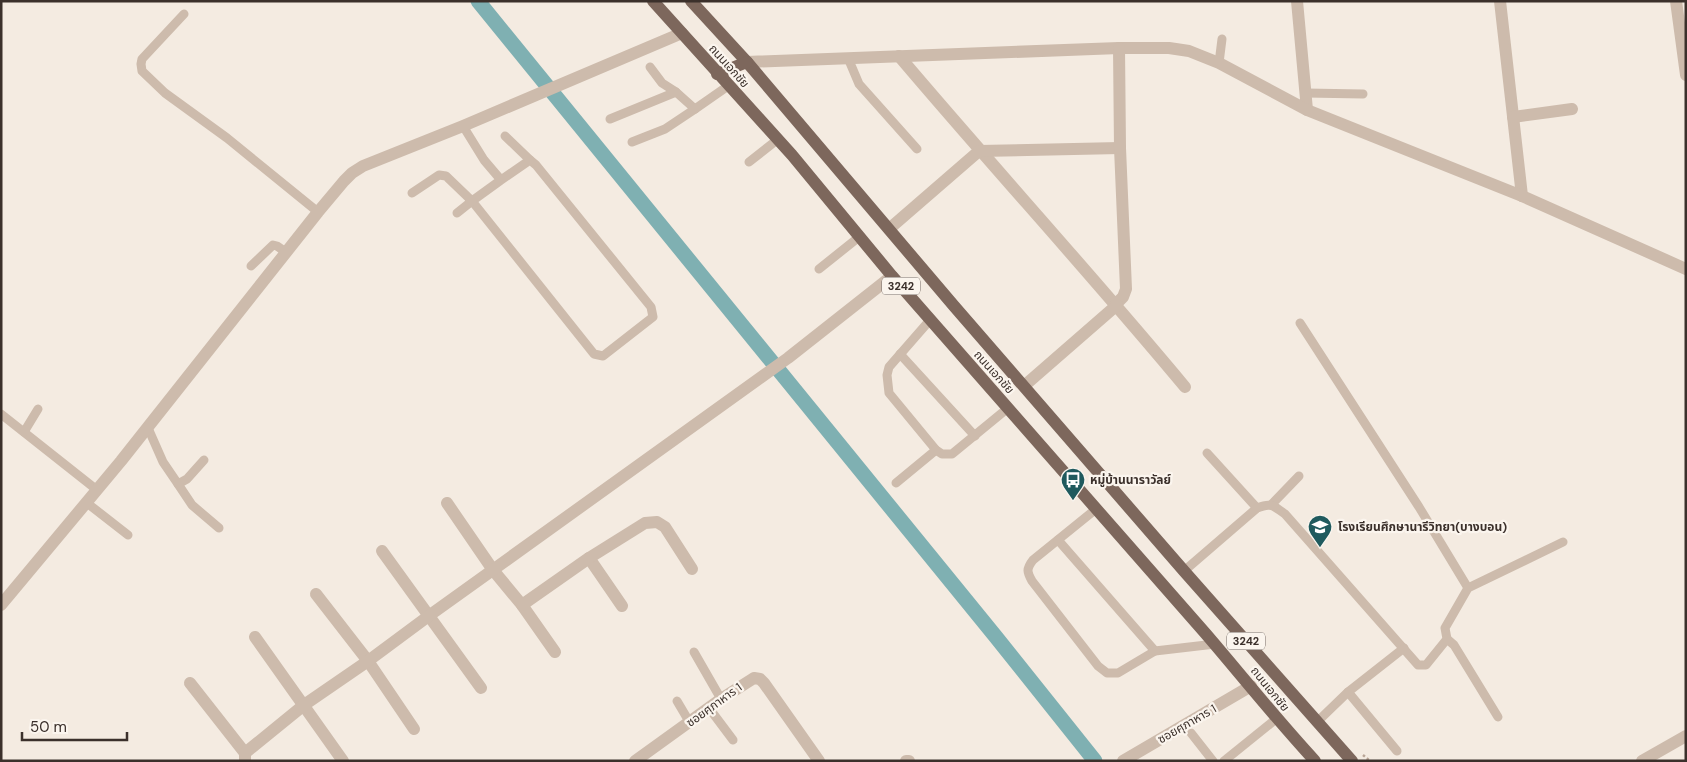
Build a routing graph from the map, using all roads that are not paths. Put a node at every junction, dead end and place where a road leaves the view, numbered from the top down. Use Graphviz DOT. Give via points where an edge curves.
graph roads {
  1 [pos="653,1"];
  2 [pos="691,1"];
  3 [pos="1297,1"];
  4 [pos="1500,1"];
  5 [pos="1676,1"];
  6 [pos="184,14"];
  7 [pos="682,33"];
  8 [pos="1222,39"];
  9 [pos="1119,48"];
  10 [pos="899,56"];
  11 [pos="848,58"];
  12 [pos="747,62"];
  13 [pos="1218,63"];
  14 [pos="650,67"];
  15 [pos="717,74"];
  16 [pos="1686,75"];
  17 [pos="728,86"];
  18 [pos="676,92"];
  19 [pos="1306,93"];
  20 [pos="1363,94"];
  21 [pos="695,109"];
  22 [pos="1572,109"];
  23 [pos="1308,110"];
  24 [pos="1513,117"];
  25 [pos="610,119"];
  26 [pos="463,126"];
  27 [pos="505,136"];
  28 [pos="777,140"];
  29 [pos="632,142"];
  30 [pos="1120,148"];
  31 [pos="917,149"];
  32 [pos="979,151"];
  33 [pos="530,160"];
  34 [pos="749,162"];
  35 [pos="501,180"];
  36 [pos="412,194"];
  37 [pos="1522,196"];
  38 [pos="472,201"];
  39 [pos="318,212"];
  40 [pos="456,214"];
  41 [pos="889,229"];
  42 [pos="859,237"];
  43 [pos="287,253"];
  44 [pos="251,266"];
  45 [pos="819,269"];
  46 [pos="1686,269"];
  47 [pos="892,276"];
  48 [pos="1117,305"];
  49 [pos="930,320"];
  50 [pos="1300,323"];
  51 [pos="900,354"];
  52 [pos="1024,386"];
  53 [pos="1185,387"];
  54 [pos="1008,408"];
  55 [pos="38,409"];
  56 [pos="1,414"];
  57 [pos="148,428"];
  58 [pos="24,432"];
  59 [pos="975,436"];
  60 [pos="936,450"];
  61 [pos="1207,453"];
  62 [pos="204,460"];
  63 [pos="1299,476"];
  64 [pos="896,483"];
  65 [pos="178,484"];
  66 [pos="97,490"];
  67 [pos="447,502"];
  68 [pos="87,503"];
  69 [pos="1272,504"];
  70 [pos="1257,508"];
  71 [pos="1096,509"];
  72 [pos="219,528"];
  73 [pos="128,535"];
  74 [pos="1058,540"];
  75 [pos="1563,542"];
  76 [pos="382,551"];
  77 [pos="589,558"];
  78 [pos="692,569"];
  79 [pos="493,570"];
  80 [pos="1184,571"];
  81 [pos="1468,588"];
  82 [pos="316,594"];
  83 [pos="1,605"];
  84 [pos="522,605"];
  85 [pos="622,606"];
  86 [pos="430,615"];
  87 [pos="254,637"];
  88 [pos="1447,639"];
  89 [pos="1215,644"];
  90 [pos="1404,648"];
  91 [pos="554,652"];
  92 [pos="694,652"];
  93 [pos="1155,652"];
  94 [pos="368,661"];
  95 [pos="190,684"];
  96 [pos="1251,686"];
  97 [pos="481,688"];
  98 [pos="1348,692"];
  99 [pos="721,699"];
  100 [pos="677,700"];
  101 [pos="304,705"];
  102 [pos="709,708"];
  103 [pos="1498,717"];
  104 [pos="1276,719"];
  105 [pos="1318,721"];
  106 [pos="690,722"];
  107 [pos="414,729"];
  108 [pos="1191,733"];
  109 [pos="1686,736"];
  110 [pos="733,740"];
  111 [pos="1397,751"];
  112 [pos="245,757"];
  113 [pos="343,761"];
  114 [pos="636,761"];
  115 [pos="819,761"];
  116 [pos="1123,761"];
  117 [pos="1213,761"];
  118 [pos="1224,761"];
  119 [pos="1315,761"];
  120 [pos="1352,761"];
  121 [pos="1642,761"];
  1 -- 7 [label="main road, ถนนเอกชัย / 3242"];
  2 -- 12 [label="main road, ถนนเอกชัย / 3242"];
  3 -- 19 [label="street"];
  4 -- 24 [label="street"];
  5 -- 16 [label="street"];
  6 -- 39 [label="lane" via="142,59 142,71 165,93 227,138"];
  7 -- 15 [label="main road, ถนนเอกชัย / 3242"];
  7 -- 26 [label="street"];
  8 -- 13 [label="lane"];
  9 -- 10 [label="street"];
  9 -- 13 [label="street" via="1189,51"];
  9 -- 30 [label="street"];
  10 -- 11 [label="street"];
  10 -- 32 [label="street"];
  11 -- 12 [label="street"];
  11 -- 31 [label="lane" via="859,84"];
  12 -- 15 [label="main road"];
  12 -- 41 [label="main road, ถนนเอกชัย / 3242"];
  13 -- 23 [label="street"];
  14 -- 18 [label="lane" via="662,83"];
  15 -- 17 [label="main road, ถนนเอกชัย / 3242"];
  17 -- 21 [label="lane"];
  17 -- 28 [label="main road, ถนนเอกชัย / 3242"];
  18 -- 21 [label="lane"];
  18 -- 25 [label="lane"];
  19 -- 20 [label="lane"];
  19 -- 23 [label="street"];
  21 -- 29 [label="lane" via="665,129"];
  22 -- 24 [label="street"];
  23 -- 37 [label="street"];
  24 -- 37 [label="street"];
  26 -- 35 [label="lane"];
  26 -- 39 [label="street" via="352,173"];
  27 -- 33 [label="lane"];
  28 -- 34 [label="lane"];
  28 -- 42 [label="main road, ถนนเอกชัย / 3242"];
  30 -- 32 [label="street"];
  30 -- 48 [label="street" via="1126,289"];
  32 -- 41 [label="street"];
  32 -- 48 [label="street"];
  33 -- 35 [label="lane"];
  33 -- 38 [label="lane" via="541,169 651,307 653,317 603,356 594,354"];
  35 -- 38 [label="lane"];
  36 -- 38 [label="lane" via="442,174"];
  37 -- 46 [label="street"];
  38 -- 40 [label="lane"];
  39 -- 43 [label="street"];
  41 -- 52 [label="main road, ถนนเอกชัย / 3242"];
  42 -- 45 [label="lane"];
  42 -- 47 [label="main road, ถนนเอกชัย / 3242"];
  43 -- 44 [label="lane" via="273,245"];
  43 -- 57 [label="street"];
  47 -- 49 [label="main road, ถนนเอกชัย / 3242"];
  47 -- 79 [label="street" via="788,358"];
  48 -- 52 [label="street"];
  48 -- 53 [label="street"];
  49 -- 51 [label="lane"];
  49 -- 54 [label="main road, ถนนเอกชัย / 3242"];
  50 -- 81 [label="lane"];
  51 -- 59 [label="lane"];
  51 -- 60 [label="lane" via="886,375 889,393"];
  52 -- 80 [label="main road, ถนนเอกชัย / 3242"];
  54 -- 59 [label="lane"];
  54 -- 71 [label="main road, ถนนเอกชัย / 3242"];
  55 -- 58 [label="lane"];
  56 -- 58 [label="lane"];
  57 -- 65 [label="lane" via="163,462"];
  57 -- 66 [label="street"];
  58 -- 66 [label="lane"];
  59 -- 60 [label="lane" via="952,454"];
  60 -- 64 [label="lane"];
  61 -- 70 [label="lane"];
  62 -- 65 [label="lane"];
  63 -- 69 [label="lane"];
  65 -- 72 [label="lane" via="192,505"];
  66 -- 68 [label="street"];
  67 -- 79 [label="street"];
  68 -- 73 [label="lane"];
  68 -- 83 [label="street"];
  69 -- 70 [label="lane"];
  69 -- 90 [label="lane" via="1285,514"];
  70 -- 80 [label="lane"];
  71 -- 74 [label="lane"];
  71 -- 89 [label="main road, ถนนเอกชัย / 3242"];
  74 -- 93 [label="lane"];
  74 -- 93 [label="lane" via="1027,570 1032,581 1098,666 1107,673 1118,673"];
  75 -- 81 [label="lane"];
  76 -- 86 [label="street"];
  77 -- 78 [label="street" via="645,523 657,522 665,527"];
  77 -- 84 [label="street"];
  77 -- 85 [label="street"];
  79 -- 84 [label="street"];
  79 -- 86 [label="street"];
  80 -- 105 [label="main road, ถนนเอกชัย / 3242"];
  81 -- 88 [label="lane" via="1445,628"];
  82 -- 94 [label="street"];
  84 -- 91 [label="street"];
  86 -- 94 [label="street"];
  86 -- 97 [label="street"];
  87 -- 101 [label="street"];
  88 -- 90 [label="lane" via="1424,666 1418,665"];
  88 -- 103 [label="lane" via="1454,645"];
  89 -- 93 [label="lane"];
  89 -- 96 [label="main road, ถนนเอกชัย / 3242"];
  90 -- 98 [label="lane"];
  92 -- 99 [label="lane"];
  94 -- 101 [label="street"];
  94 -- 107 [label="street"];
  95 -- 112 [label="street"];
  96 -- 104 [label="main road, ถนนเอกชัย / 3242"];
  96 -- 116 [label="street, ซอยศุภาหาร 1"];
  98 -- 105 [label="lane"];
  98 -- 111 [label="lane"];
  99 -- 102 [label="street, ซอยศุภาหาร 1"];
  99 -- 115 [label="street, ซอยศุภาหาร 1" via="749,680 760,679"];
  100 -- 106 [label="lane"];
  101 -- 112 [label="street"];
  101 -- 113 [label="street"];
  102 -- 106 [label="street, ซอยศุภาหาร 1"];
  102 -- 110 [label="lane"];
  104 -- 118 [label="lane"];
  104 -- 119 [label="main road, ถนนเอกชัย / 3242"];
  105 -- 120 [label="main road, ถนนเอกชัย / 3242"];
  106 -- 114 [label="street, ซอยศุภาหาร 1"];
  108 -- 117 [label="lane"];
  109 -- 121 [label="street"];
}
